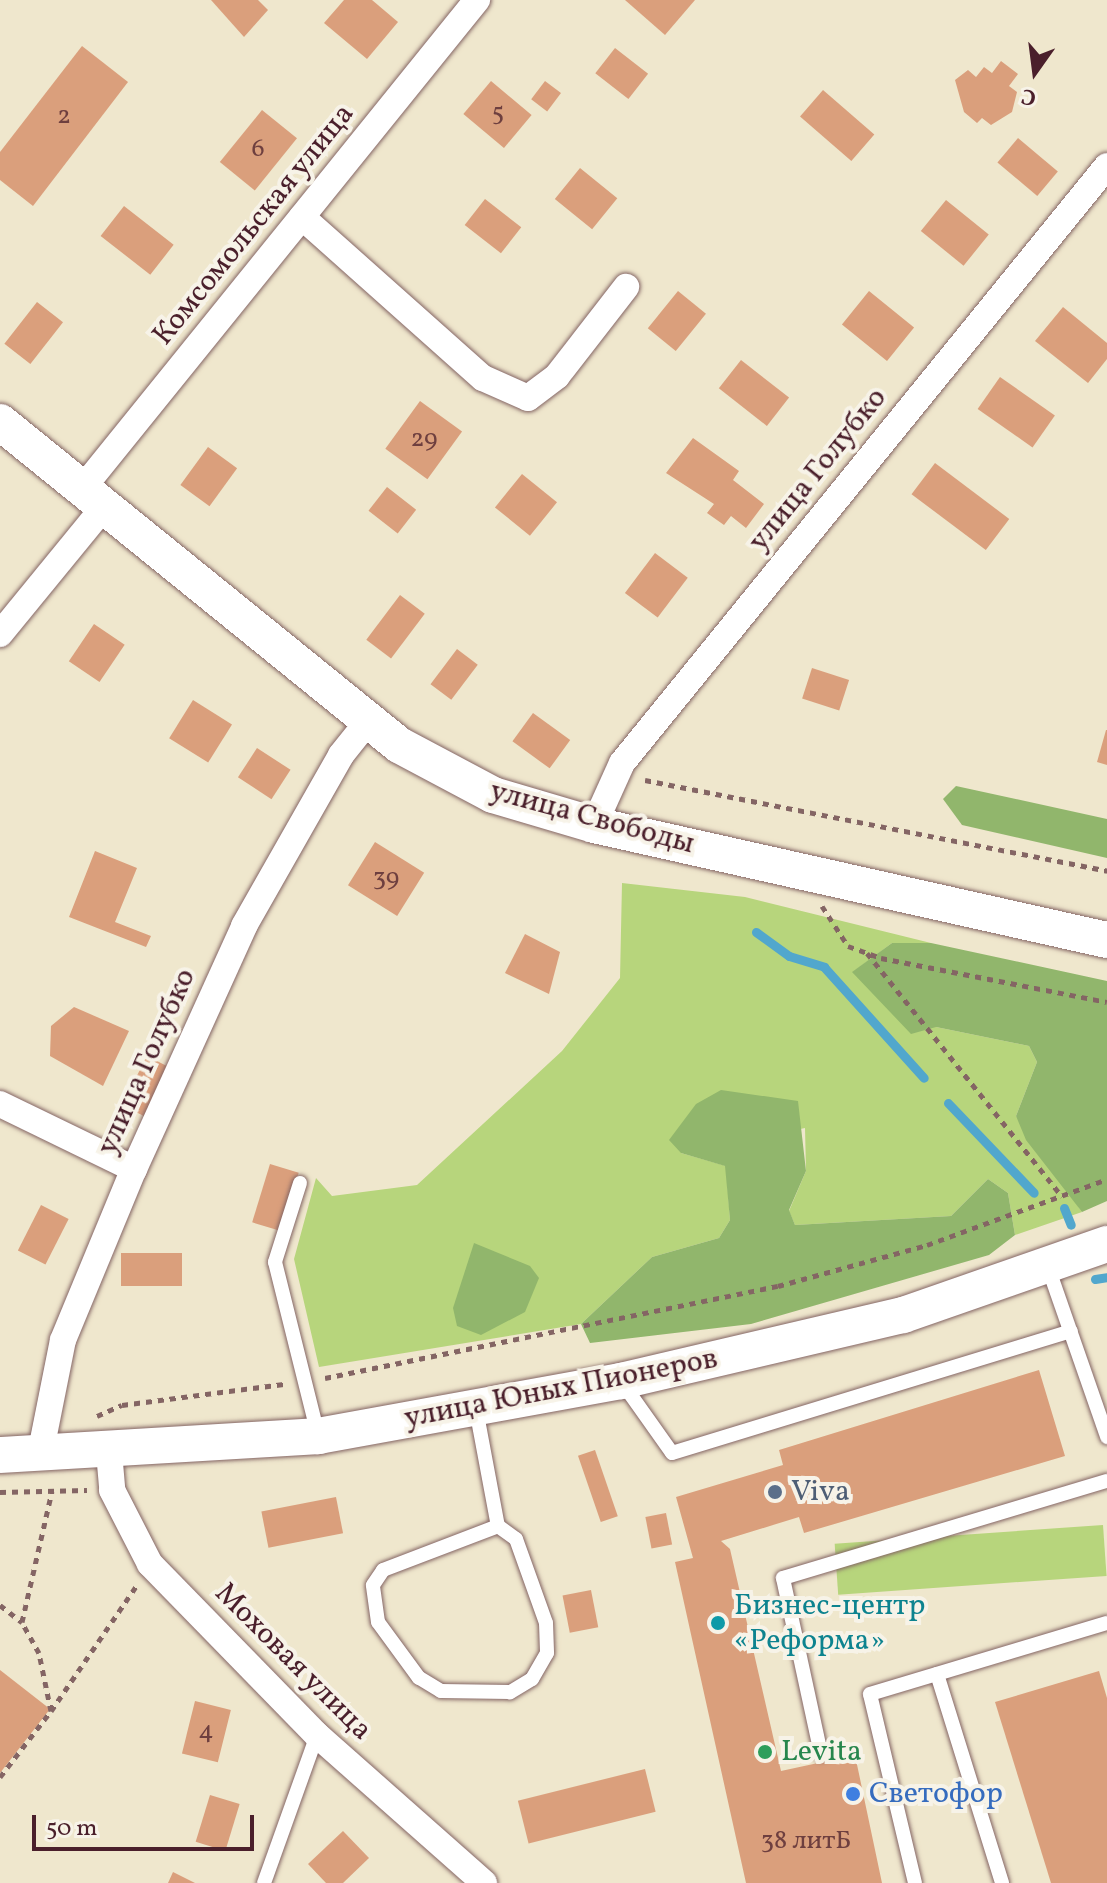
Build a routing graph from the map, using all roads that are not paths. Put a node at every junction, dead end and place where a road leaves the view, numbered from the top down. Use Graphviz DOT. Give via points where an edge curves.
graph roads {
  1 [pos="477,0"];
  2 [pos="1107,166"];
  3 [pos="302,217"];
  4 [pos="626,287"];
  5 [pos="0,422"];
  6 [pos="93,498"];
  7 [pos="0,634"];
  8 [pos="369,720"];
  9 [pos="594,825"];
  10 [pos="1107,940"];
  11 [pos="0,1104"];
  12 [pos="134,1169"];
  13 [pos="300,1183"];
  14 [pos="1107,1244"];
  15 [pos="1049,1270"];
  16 [pos="1071,1331"];
  17 [pos="621,1381"];
  18 [pos="476,1407"];
  19 [pos="318,1436"];
  20 [pos="1107,1437"];
  21 [pos="109,1452"];
  22 [pos="0,1455"];
  23 [pos="40,1455"];
  24 [pos="1107,1481"];
  25 [pos="498,1526"];
  26 [pos="1107,1623"];
  27 [pos="937,1674"];
  28 [pos="317,1735"];
  29 [pos="821,1754"];
  30 [pos="264,1883"];
  31 [pos="484,1883"];
  32 [pos="915,1883"];
  33 [pos="1002,1883"];
  1 -- 3 [label="street, Комсомольская улица"];
  2 -- 9 [label="street, улица Голубко" via="616,775"];
  3 -- 4 [label="street" via="483,378 528,398 557,376"];
  3 -- 6 [label="street, Комсомольская улица"];
  5 -- 6 [label="main road, улица Свободы"];
  6 -- 7 [label="street, Комсомольская улица"];
  6 -- 8 [label="main road, улица Свободы"];
  8 -- 9 [label="main road, улица Свободы" via="493,795"];
  8 -- 12 [label="street, улица Голубко" via="341,755 244,926"];
  9 -- 10 [label="main road, улица Свободы"];
  11 -- 12 [label="street"];
  12 -- 23 [label="street, улица Голубко" via="63,1340"];
  13 -- 19 [label="lane" via="275,1262"];
  14 -- 15 [label="main road, улица Юных Пионеров"];
  15 -- 16 [label="lane"];
  15 -- 17 [label="main road, улица Юных Пионеров" via="903,1315"];
  16 -- 17 [label="lane" via="672,1453"];
  16 -- 20 [label="lane"];
  17 -- 18 [label="main road, улица Юных Пионеров"];
  18 -- 19 [label="main road, улица Юных Пионеров"];
  18 -- 25 [label="lane"];
  19 -- 21 [label="main road, улица Юных Пионеров"];
  21 -- 23 [label="main road, улица Юных Пионеров"];
  21 -- 28 [label="street, Моховая улица" via="112,1490 150,1564"];
  22 -- 23 [label="main road, улица Юных Пионеров"];
  24 -- 29 [label="lane" via="783,1578"];
  25 -- 25 [label="lane" via="516,1539 546,1623 547,1653 532,1679 510,1692 441,1691 419,1678 378,1622 373,1585 383,1570"];
  26 -- 27 [label="lane"];
  27 -- 32 [label="lane" via="870,1694"];
  27 -- 33 [label="lane"];
  28 -- 30 [label="lane"];
  28 -- 31 [label="street, Моховая улица"];
}
